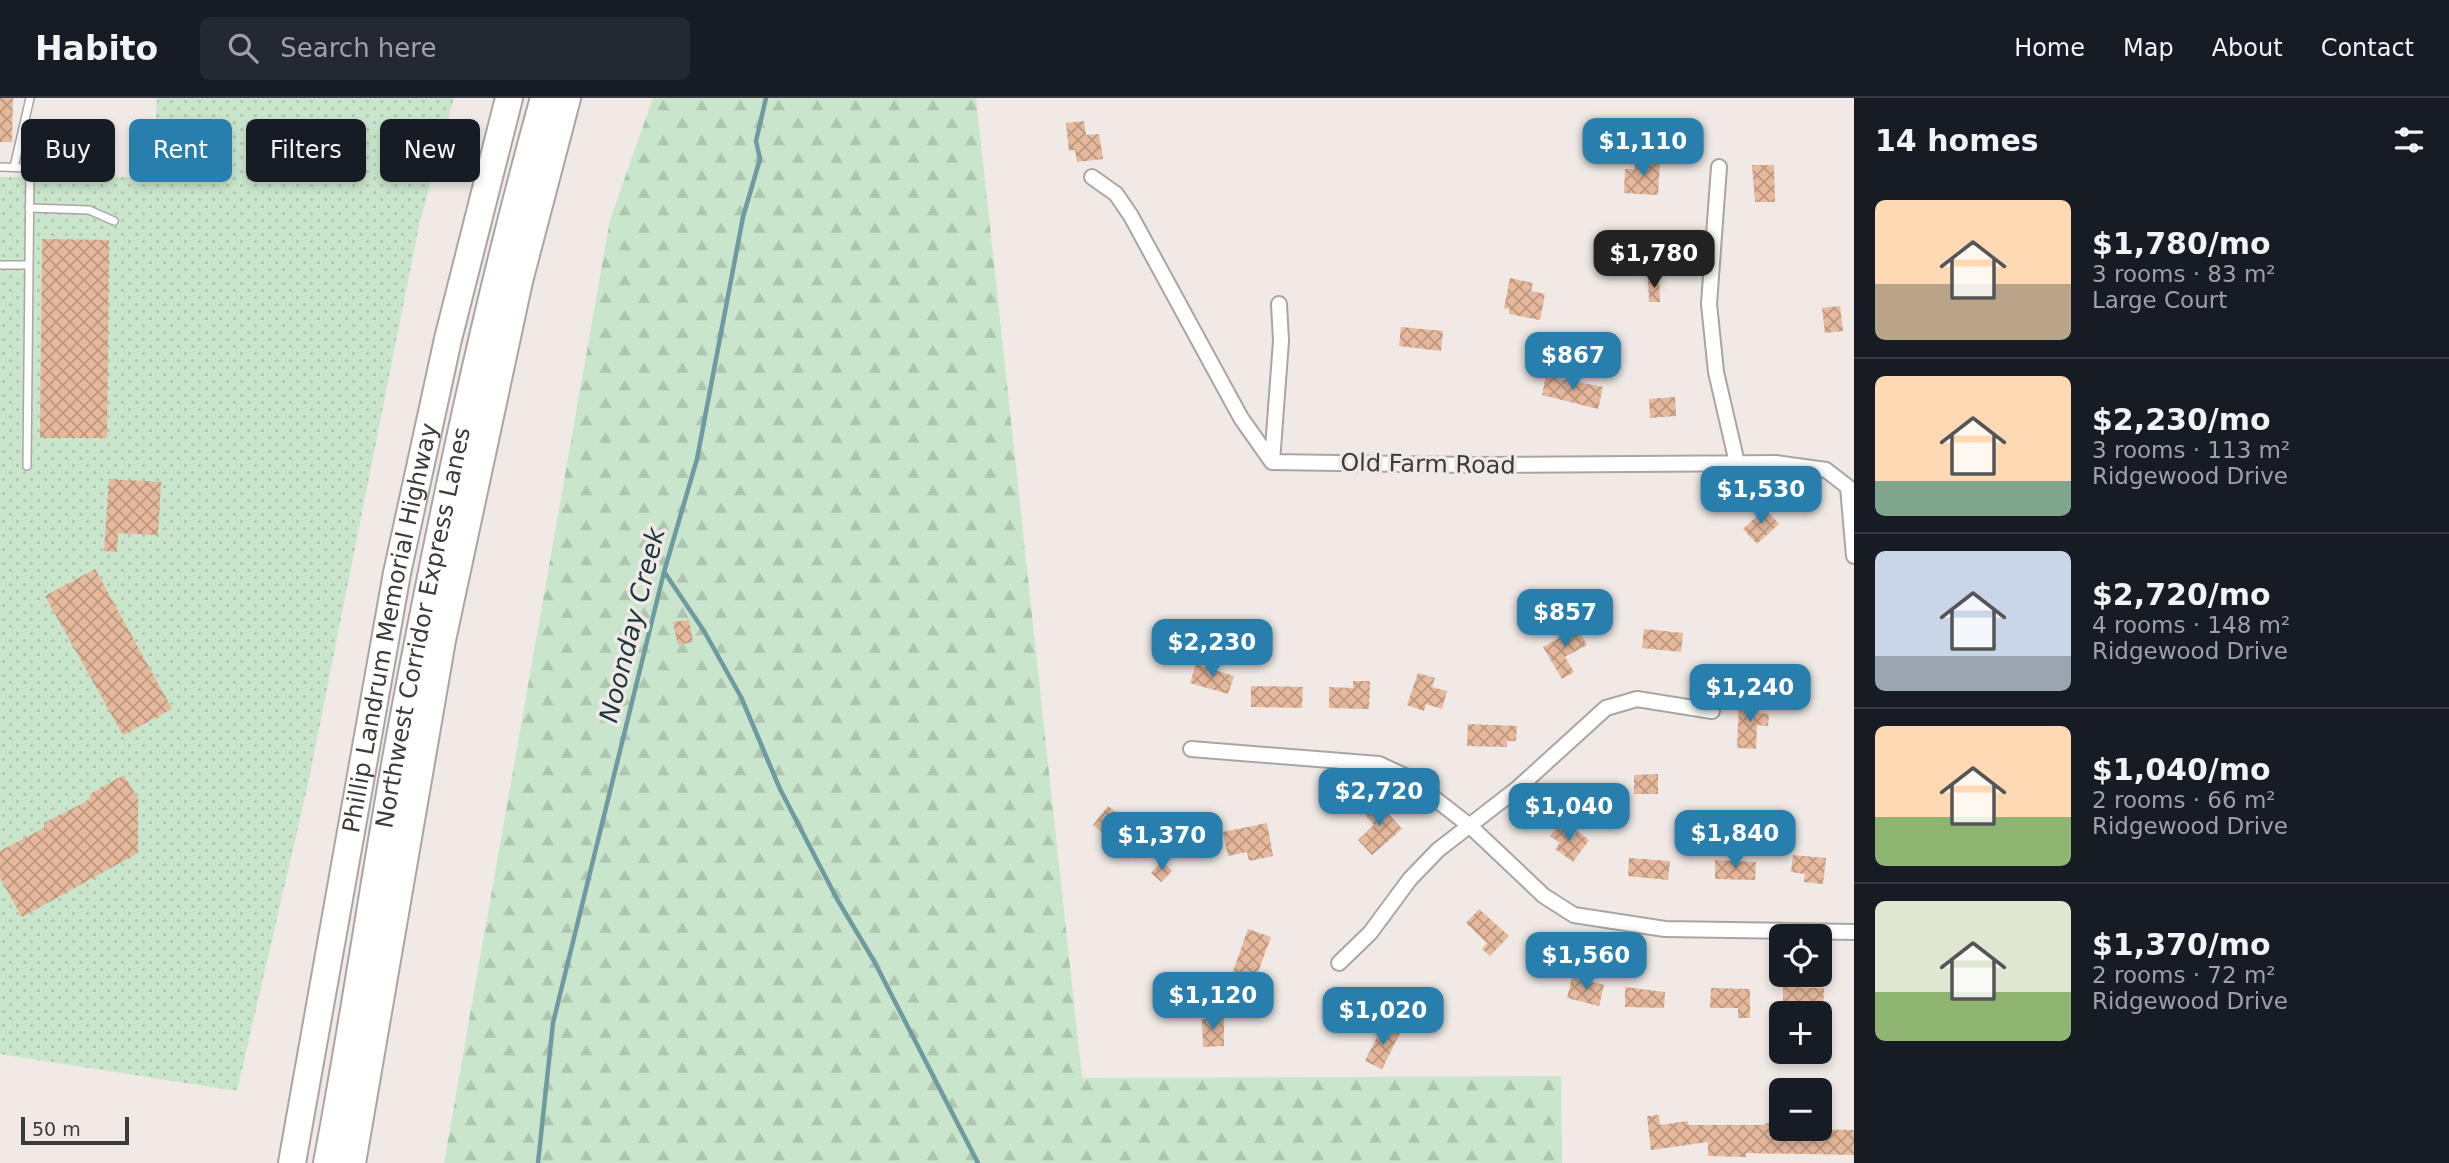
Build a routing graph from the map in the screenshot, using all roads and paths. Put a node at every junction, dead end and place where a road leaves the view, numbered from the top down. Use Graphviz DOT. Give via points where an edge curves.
graph roads {
  1 [pos="30,98"];
  2 [pos="509,98"];
  3 [pos="544,98"];
  4 [pos="567,98"];
  5 [pos="0,167"];
  6 [pos="14,167"];
  7 [pos="1719,167"];
  8 [pos="1092,177"];
  9 [pos="29,208"];
  10 [pos="114,221"];
  11 [pos="0,264"];
  12 [pos="27,265"];
  13 [pos="1279,304"];
  14 [pos="1272,462"];
  15 [pos="1737,463"];
  16 [pos="27,466"];
  17 [pos="1854,556"];
  18 [pos="1712,711"];
  19 [pos="1191,749"];
  20 [pos="1470,826"];
  21 [pos="1854,933"];
  22 [pos="1339,963"];
  23 [pos="292,1163"];
  24 [pos="327,1163"];
  25 [pos="352,1163"];
  1 -- 6 [label="lane"];
  2 -- 23 [label="highway, Phillip Landrum Memorial Highway" via="451,327 397,573"];
  3 -- 24 [label="highway, Northwest Corridor Express Lanes" via="439,533"];
  4 -- 25 [label="highway" via="514,306 442,640"];
  5 -- 6 [label="lane"];
  6 -- 9 [label="lane" via="30,168"];
  7 -- 15 [label="street" via="1709,304 1716,372"];
  8 -- 14 [label="street" via="1116,194 1131,216 1241,418"];
  9 -- 10 [label="lane" via="89,210"];
  9 -- 12 [label="lane"];
  11 -- 12 [label="lane"];
  12 -- 16 [label="lane"];
  13 -- 14 [label="street" via="1281,341"];
  14 -- 15 [label="street, Old Farm Road"];
  15 -- 17 [label="street, Old Farm Road" via="1826,470 1848,487"];
  18 -- 20 [label="street" via="1637,699 1606,708"];
  19 -- 20 [label="street" via="1379,764 1407,777"];
  20 -- 21 [label="street" via="1544,896 1574,915 1665,929"];
  20 -- 22 [label="street" via="1410,879 1370,933"];
}
